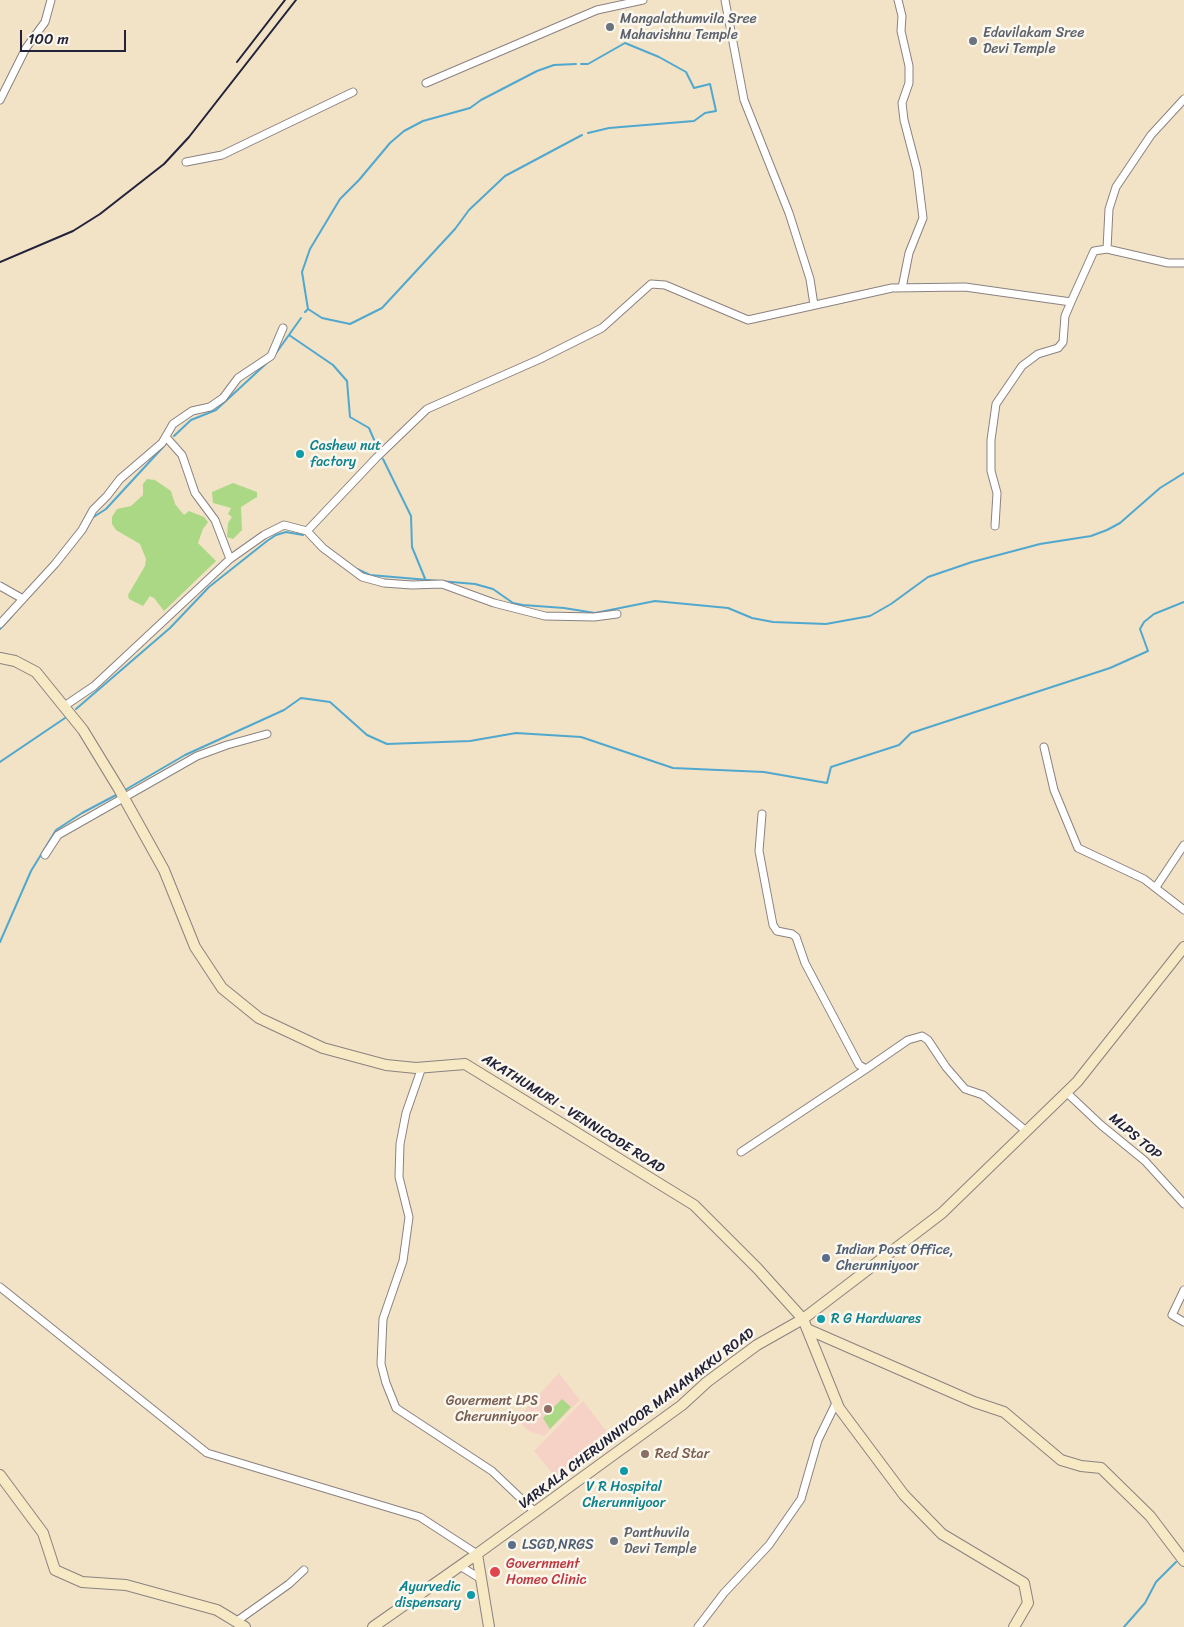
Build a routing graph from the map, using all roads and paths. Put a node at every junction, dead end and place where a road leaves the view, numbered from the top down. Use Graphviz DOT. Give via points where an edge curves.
graph roads {
  1 [pos="51,0"];
  2 [pos="644,0"];
  3 [pos="725,0"];
  4 [pos="898,0"];
  5 [pos="426,84"];
  6 [pos="353,92"];
  7 [pos="0,100"];
  8 [pos="1184,100"];
  9 [pos="186,162"];
  10 [pos="1107,250"];
  11 [pos="1184,263"];
  12 [pos="902,288"];
  13 [pos="1072,302"];
  14 [pos="814,305"];
  15 [pos="283,328"];
  16 [pos="166,437"];
  17 [pos="995,526"];
  18 [pos="307,531"];
  19 [pos="230,559"];
  20 [pos="0,586"];
  21 [pos="23,599"];
  22 [pos="617,614"];
  23 [pos="0,624"];
  24 [pos="0,658"];
  25 [pos="63,707"];
  26 [pos="267,734"];
  27 [pos="1044,747"];
  28 [pos="124,798"];
  29 [pos="762,814"];
  30 [pos="1184,845"];
  31 [pos="44,855"];
  32 [pos="1156,887"];
  33 [pos="1184,910"];
  34 [pos="1182,953"];
  35 [pos="422,1067"];
  36 [pos="866,1069"];
  37 [pos="1066,1092"];
  38 [pos="1026,1131"];
  39 [pos="742,1152"];
  40 [pos="1184,1204"];
  41 [pos="0,1287"];
  42 [pos="1184,1290"];
  43 [pos="1184,1322"];
  44 [pos="805,1324"];
  45 [pos="836,1403"];
  46 [pos="0,1475"];
  47 [pos="535,1512"];
  48 [pos="477,1554"];
  49 [pos="1184,1561"];
  50 [pos="460,1566"];
  51 [pos="304,1570"];
  52 [pos="481,1579"];
  53 [pos="241,1624"];
  54 [pos="373,1627"];
  55 [pos="489,1627"];
  56 [pos="698,1627"];
  57 [pos="1014,1627"];
  1 -- 7 [label="street" via="46,22 26,48"];
  2 -- 5 [label="street" via="597,10"];
  3 -- 14 [label="street" via="744,100 789,213 810,279"];
  4 -- 12 [label="street" via="909,66 909,83 902,103 917,170 923,218 909,253"];
  6 -- 9 [label="street" via="222,155"];
  8 -- 10 [label="street" via="1152,135 1116,187 1109,209"];
  10 -- 11 [label="street" via="1168,263"];
  10 -- 13 [label="street" via="1094,251"];
  12 -- 13 [label="street" via="965,287"];
  12 -- 14 [label="street"];
  13 -- 17 [label="street" via="1065,316 1063,342 1058,348 1038,354 1022,366 996,404 991,440 991,471 998,492"];
  14 -- 18 [label="street" via="748,320 665,285 651,284 602,328 427,409"];
  15 -- 16 [label="street" via="271,356 238,378 223,398 210,408 192,412 173,424"];
  16 -- 19 [label="street" via="182,455 195,493 215,520"];
  16 -- 21 [label="street" via="120,479 93,510 55,564"];
  18 -- 19 [label="street" via="284,525"];
  18 -- 22 [label="street" via="323,548 362,576 384,583 442,584 545,616"];
  19 -- 25 [label="street" via="94,686"];
  20 -- 21 [label="street"];
  21 -- 23 [label="street"];
  24 -- 25 [label="street, AKATHUMURI - VENNICODE ROAD" via="15,661 36,672"];
  25 -- 28 [label="street, AKATHUMURI - VENNICODE ROAD" via="83,730"];
  26 -- 28 [label="street" via="197,756"];
  27 -- 32 [label="street" via="1054,790 1078,848"];
  28 -- 31 [label="street" via="58,835"];
  28 -- 35 [label="street, AKATHUMURI - VENNICODE ROAD" via="164,870 195,947 222,988 259,1018 323,1048 386,1066"];
  29 -- 36 [label="street" via="759,851 773,925 777,931 796,937 805,963 853,1055"];
  30 -- 32 [label="street"];
  32 -- 33 [label="street"];
  34 -- 37 [label="street, VARKALA CHERUNNIYOOR MANANAKKU ROAD"];
  35 -- 44 [label="street, AKATHUMURI - VENNICODE ROAD" via="465,1064 694,1205 758,1268"];
  35 -- 47 [label="street" via="406,1113 400,1144 399,1176 409,1217 403,1261 383,1319 381,1364 396,1408 492,1471"];
  36 -- 38 [label="street" via="908,1040 922,1036 965,1089 983,1095"];
  36 -- 39 [label="street"];
  37 -- 38 [label="street, VARKALA CHERUNNIYOOR MANANAKKU ROAD"];
  37 -- 40 [label="street, MLPS TOP" via="1145,1161"];
  38 -- 44 [label="street, VARKALA CHERUNNIYOOR MANANAKKU ROAD" via="942,1213"];
  41 -- 48 [label="street" via="207,1453 420,1516"];
  42 -- 43 [label="street" via="1172,1315"];
  44 -- 45 [label="street"];
  44 -- 47 [label="street, VARKALA CHERUNNIYOOR MANANAKKU ROAD" via="757,1345 682,1405"];
  44 -- 49 [label="street" via="974,1402 1004,1412 1061,1460 1101,1468 1150,1516"];
  45 -- 56 [label="street" via="818,1440 800,1499 769,1545 724,1593"];
  45 -- 57 [label="street" via="904,1495 942,1534 1024,1583 1028,1603"];
  46 -- 53 [label="street" via="43,1533 55,1570 82,1582 126,1585 217,1610"];
  47 -- 48 [label="street, VARKALA CHERUNNIYOOR MANANAKKU ROAD"];
  48 -- 50 [label="street, VARKALA CHERUNNIYOOR MANANAKKU ROAD"];
  48 -- 52 [label="street"];
  50 -- 52 [label="street"];
  50 -- 54 [label="street, VARKALA CHERUNNIYOOR MANANAKKU ROAD"];
  51 -- 53 [label="street"];
  52 -- 55 [label="street"];
}
